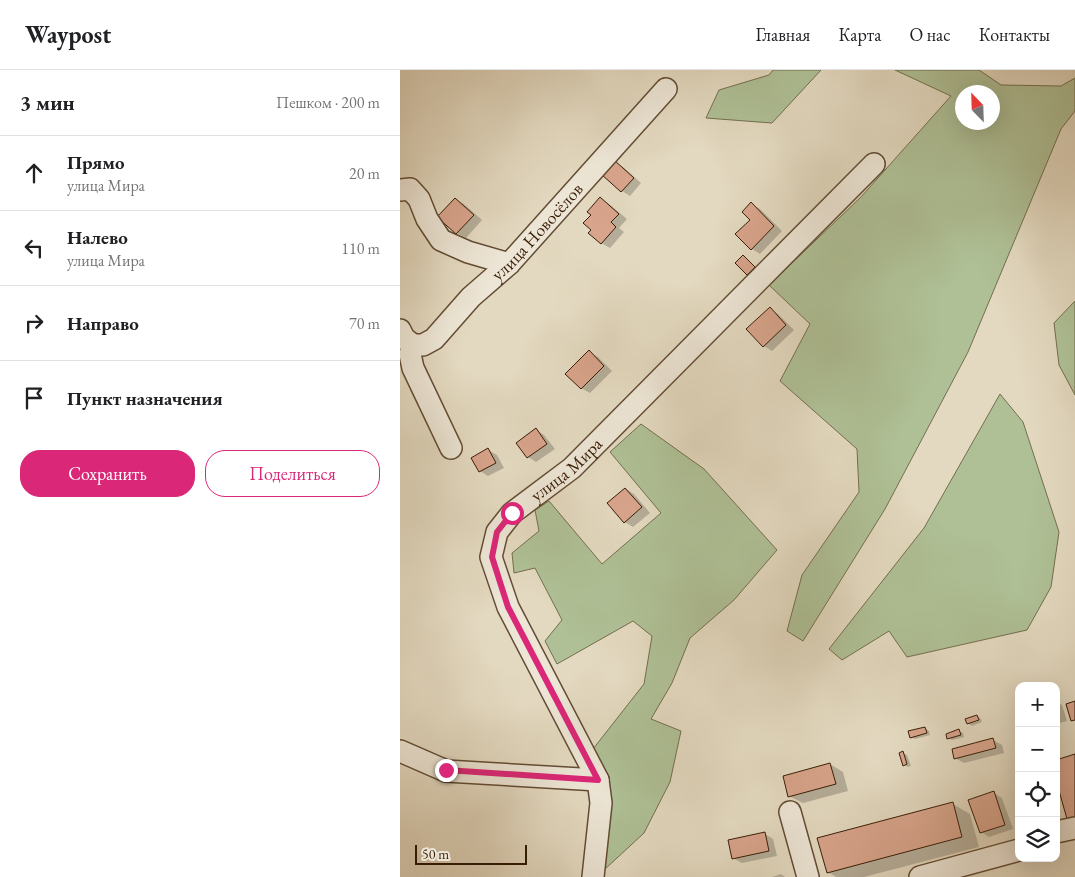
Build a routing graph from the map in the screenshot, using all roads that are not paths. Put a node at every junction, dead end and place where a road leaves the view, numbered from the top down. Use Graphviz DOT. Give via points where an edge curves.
graph roads {
  1 [pos="666,89"];
  2 [pos="874,164"];
  3 [pos="400,190"];
  4 [pos="509,264"];
  5 [pos="406,337"];
  6 [pos="450,448"];
  7 [pos="400,751"];
  8 [pos="598,780"];
  9 [pos="790,812"];
  10 [pos="1075,828"];
  11 [pos="1060,831"];
  12 [pos="1015,851"];
  13 [pos="593,877"];
  14 [pos="808,877"];
  15 [pos="920,877"];
  1 -- 4 [label="street, улица Новосёлов"];
  2 -- 8 [label="street, улица Мира" via="572,468 512,513 497,532 492,557 508,607"];
  3 -- 4 [label="street" via="410,189 419,199 441,240"];
  4 -- 5 [label="street, улица Новосёлов" via="471,297 434,339 423,345"];
  5 -- 6 [label="street" via="413,368"];
  7 -- 8 [label="street" via="446,770"];
  8 -- 13 [label="street, улица Мира" via="601,803"];
  9 -- 14 [label="street"];
  10 -- 11 [label="street"];
  12 -- 15 [label="street"];
}
